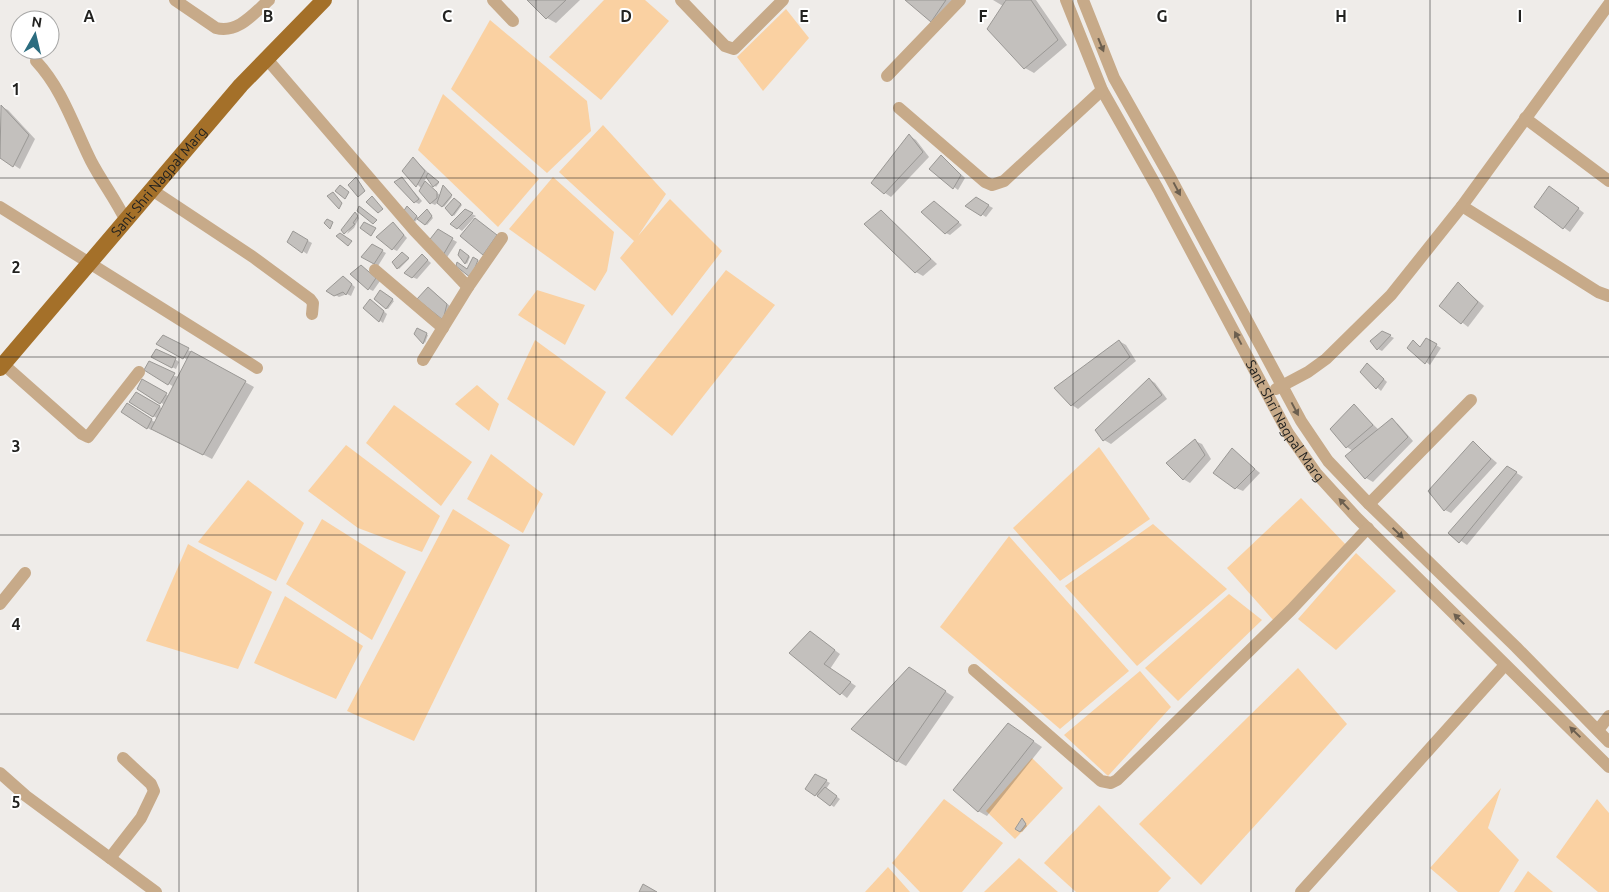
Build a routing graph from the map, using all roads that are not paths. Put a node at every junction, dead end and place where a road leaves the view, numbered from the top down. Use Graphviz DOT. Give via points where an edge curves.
graph roads {
  1 [pos="175,0"];
  2 [pos="269,0"];
  3 [pos="324,0"];
  4 [pos="493,0"];
  5 [pos="682,0"];
  6 [pos="782,0"];
  7 [pos="960,0"];
  8 [pos="1066,0"];
  9 [pos="1083,0"];
  10 [pos="1609,4"];
  11 [pos="513,21"];
  12 [pos="266,58"];
  13 [pos="36,61"];
  14 [pos="887,76"];
  15 [pos="1102,90"];
  16 [pos="899,108"];
  17 [pos="1525,118"];
  18 [pos="1609,181"];
  19 [pos="152,190"];
  20 [pos="1462,206"];
  21 [pos="0,207"];
  22 [pos="126,221"];
  23 [pos="502,238"];
  24 [pos="89,264"];
  25 [pos="374,270"];
  26 [pos="468,287"];
  27 [pos="1609,296"];
  28 [pos="312,314"];
  29 [pos="443,328"];
  30 [pos="423,360"];
  31 [pos="2,366"];
  32 [pos="257,368"];
  33 [pos="139,372"];
  34 [pos="1283,386"];
  35 [pos="1267,392"];
  36 [pos="1472,400"];
  37 [pos="1369,504"];
  38 [pos="1368,528"];
  39 [pos="25,573"];
  40 [pos="0,604"];
  41 [pos="1509,640"];
  42 [pos="1495,654"];
  43 [pos="1505,665"];
  44 [pos="974,670"];
  45 [pos="1609,716"];
  46 [pos="1598,730"];
  47 [pos="1609,742"];
  48 [pos="123,758"];
  49 [pos="1609,767"];
  50 [pos="0,773"];
  51 [pos="110,858"];
  52 [pos="156,892"];
  53 [pos="1301,892"];
  1 -- 2 [label="street" via="216,28 228,30 242,24"];
  3 -- 12 [label="main road, Sant Shri Nagpal Marg"];
  4 -- 11 [label="street"];
  5 -- 6 [label="street" via="725,46 734,49"];
  7 -- 14 [label="street"];
  8 -- 15 [label="street, Sant Shri Nagpal Marg"];
  9 -- 34 [label="street, Sant Shri Nagpal Marg, one-way" via="1114,78"];
  10 -- 17 [label="street"];
  12 -- 19 [label="main road, Sant Shri Nagpal Marg"];
  12 -- 26 [label="street" via="414,230"];
  13 -- 22 [label="street" via="60,93 92,163"];
  15 -- 16 [label="street" via="1004,181 992,186"];
  35 -- 15 [label="street, Sant Shri Nagpal Marg, one-way"];
  17 -- 18 [label="street"];
  17 -- 20 [label="street"];
  19 -- 22 [label="main road, Sant Shri Nagpal Marg"];
  19 -- 28 [label="street" via="254,257 310,299"];
  20 -- 27 [label="street"];
  20 -- 34 [label="street" via="1391,295 1326,358"];
  21 -- 24 [label="street"];
  22 -- 24 [label="main road, Sant Shri Nagpal Marg"];
  23 -- 26 [label="street"];
  24 -- 31 [label="main road, Sant Shri Nagpal Marg"];
  24 -- 32 [label="street"];
  25 -- 29 [label="street"];
  26 -- 29 [label="street"];
  29 -- 30 [label="street"];
  31 -- 33 [label="street" via="88,437"];
  34 -- 35 [label="street"];
  34 -- 37 [label="street, Sant Shri Nagpal Marg, one-way" via="1301,421 1328,461"];
  38 -- 35 [label="street, Sant Shri Nagpal Marg, one-way" via="1316,473 1288,433"];
  36 -- 37 [label="street"];
  37 -- 41 [label="street, Sant Shri Nagpal Marg, one-way"];
  42 -- 38 [label="street, Sant Shri Nagpal Marg, one-way"];
  38 -- 44 [label="street" via="1291,610 1111,783 1101,781"];
  39 -- 40 [label="street"];
  41 -- 42 [label="street"];
  41 -- 46 [label="street, Sant Shri Nagpal Marg"];
  42 -- 43 [label="street, Sant Shri Nagpal Marg"];
  49 -- 43 [label="street, Sant Shri Nagpal Marg, one-way"];
  43 -- 53 [label="street"];
  45 -- 46 [label="street"];
  46 -- 47 [label="street, Sant Shri Nagpal Marg"];
  48 -- 51 [label="street" via="151,784 154,793 141,818"];
  50 -- 51 [label="street"];
  51 -- 52 [label="street"];
}
